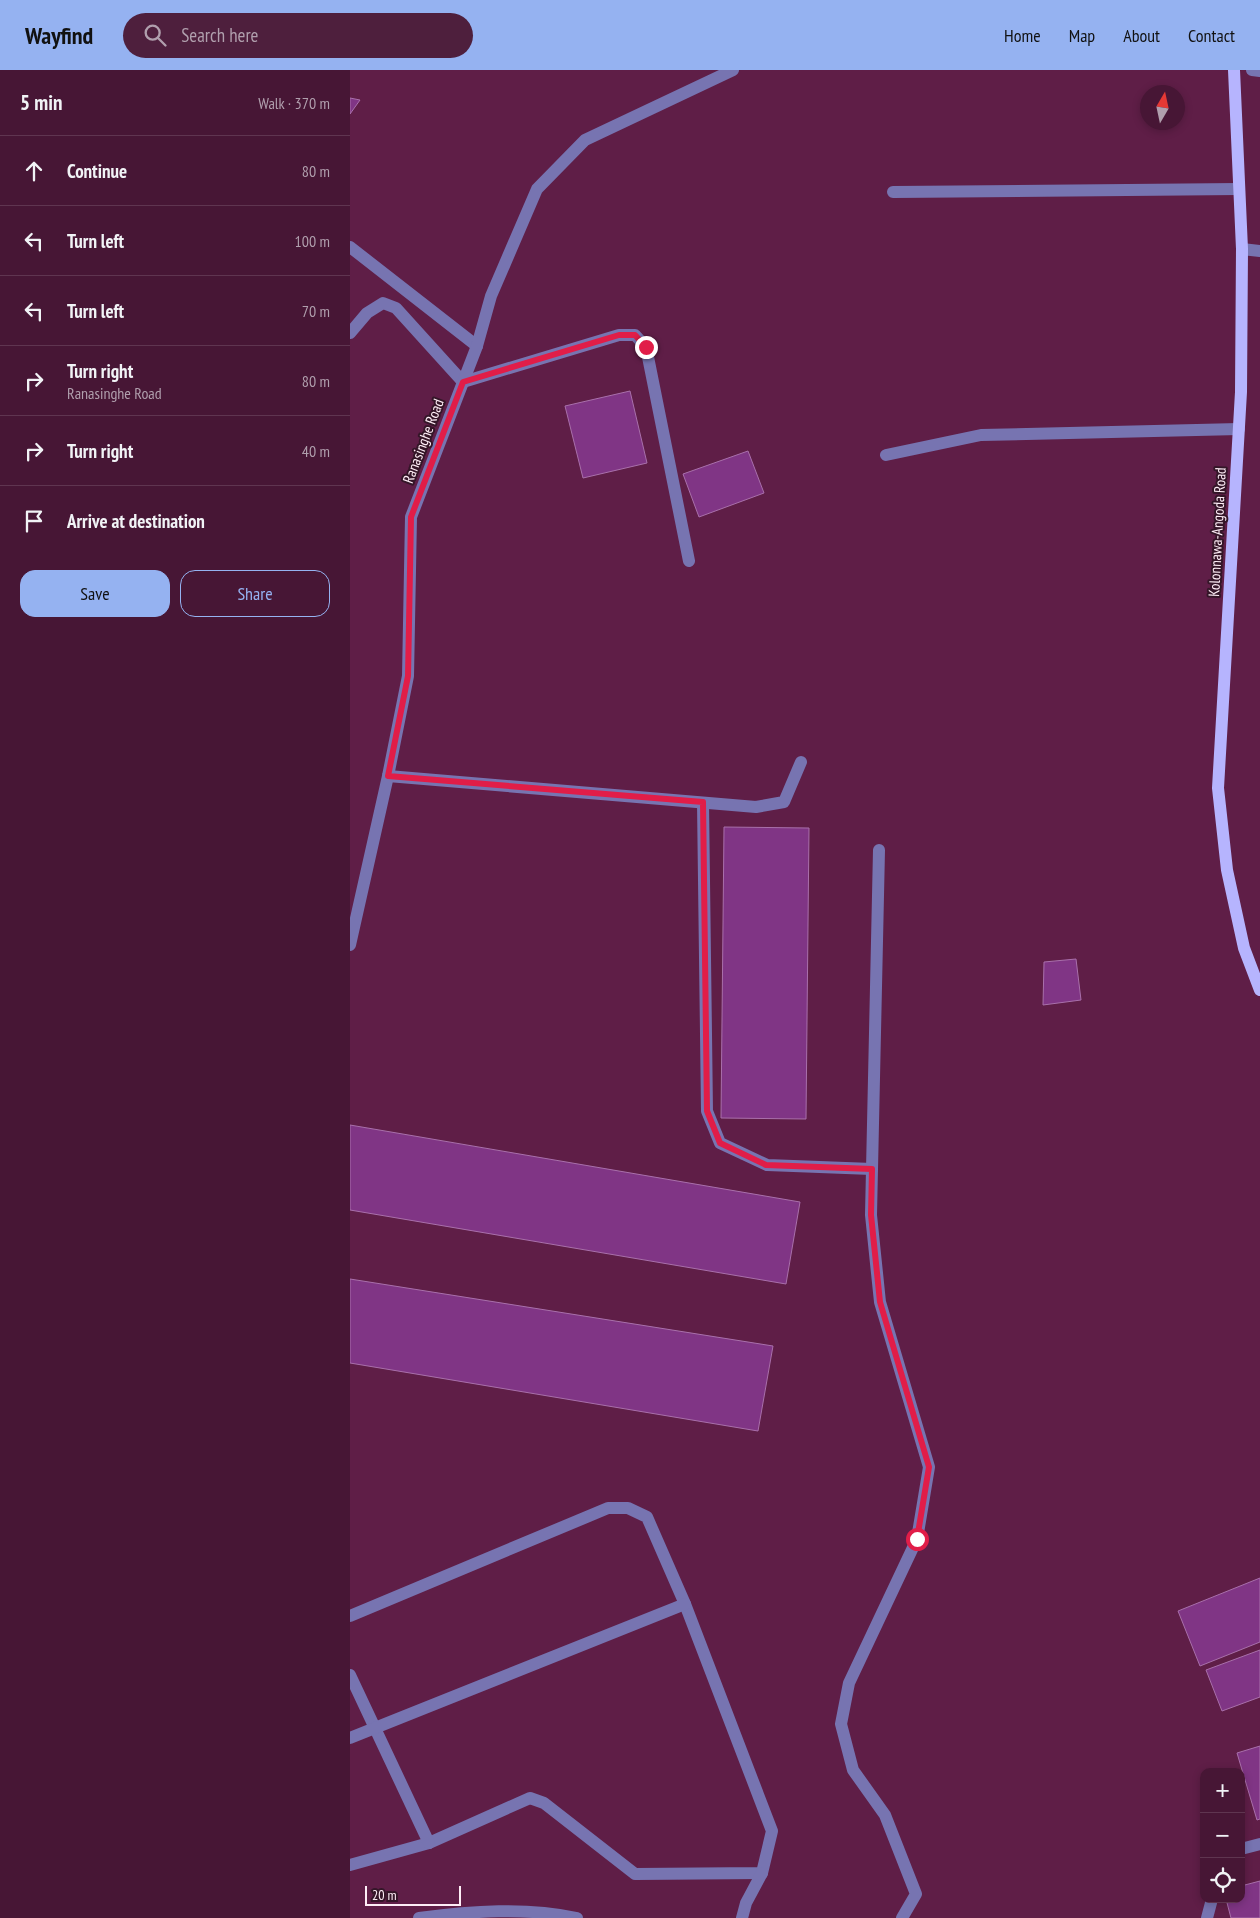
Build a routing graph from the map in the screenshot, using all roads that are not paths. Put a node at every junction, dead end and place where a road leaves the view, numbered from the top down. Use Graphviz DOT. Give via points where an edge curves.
graph roads {
  1 [pos="733,70"];
  2 [pos="1234,70"];
  3 [pos="1252,70"];
  4 [pos="1260,71"];
  5 [pos="1239,189"];
  6 [pos="893,192"];
  7 [pos="350,247"];
  8 [pos="1242,249"];
  9 [pos="1260,251"];
  10 [pos="350,333"];
  11 [pos="477,346"];
  12 [pos="463,382"];
  13 [pos="1239,429"];
  14 [pos="886,454"];
  15 [pos="689,561"];
  16 [pos="801,762"];
  17 [pos="388,776"];
  18 [pos="703,802"];
  19 [pos="879,850"];
  20 [pos="350,945"];
  21 [pos="1260,990"];
  22 [pos="872,1169"];
  23 [pos="685,1604"];
  24 [pos="350,1616"];
  25 [pos="350,1675"];
  26 [pos="374,1728"];
  27 [pos="350,1738"];
  28 [pos="429,1843"];
  29 [pos="1260,1844"];
  30 [pos="1245,1848"];
  31 [pos="350,1865"];
  32 [pos="762,1873"];
  33 [pos="1211,1903"];
  34 [pos="419,1918"];
  35 [pos="577,1918"];
  36 [pos="742,1918"];
  37 [pos="902,1918"];
  38 [pos="1207,1918"];
  1 -- 11 [label="street, Ranasinghe Road" via="584,140 537,189 491,296"];
  2 -- 5 [label="main road, Kolonnawa-Angoda Road"];
  3 -- 4 [label="street"];
  5 -- 6 [label="street"];
  5 -- 8 [label="main road, Kolonnawa-Angoda Road"];
  7 -- 11 [label="street"];
  8 -- 9 [label="street"];
  8 -- 13 [label="main road, Kolonnawa-Angoda Road"];
  10 -- 12 [label="street" via="367,313 383,303 396,308"];
  11 -- 12 [label="street, Ranasinghe Road"];
  12 -- 15 [label="street" via="619,335 635,335 646,347"];
  12 -- 17 [label="street, Ranasinghe Road" via="411,517 408,676"];
  13 -- 14 [label="street" via="981,435"];
  13 -- 21 [label="main road, Kolonnawa-Angoda Road" via="1218,788 1227,870 1244,948"];
  16 -- 18 [label="street" via="784,802 756,807"];
  17 -- 18 [label="street"];
  17 -- 20 [label="street, Ranasinghe Road"];
  18 -- 22 [label="street" via="707,1111 720,1143 766,1165"];
  19 -- 22 [label="street"];
  22 -- 37 [label="street" via="871,1215 880,1302 929,1467 917,1539 849,1682 841,1724 852,1770 885,1815 916,1894"];
  23 -- 24 [label="street" via="647,1517 628,1508 608,1508"];
  23 -- 26 [label="street"];
  23 -- 32 [label="street" via="772,1831"];
  25 -- 26 [label="street"];
  26 -- 27 [label="street"];
  26 -- 28 [label="street"];
  28 -- 31 [label="street"];
  28 -- 32 [label="street" via="530,1798 544,1803 636,1874"];
  29 -- 30 [label="street"];
  32 -- 36 [label="street"];
  33 -- 38 [label="street"];
  34 -- 35 [label="street" via="456,1913 549,1912"];
}
